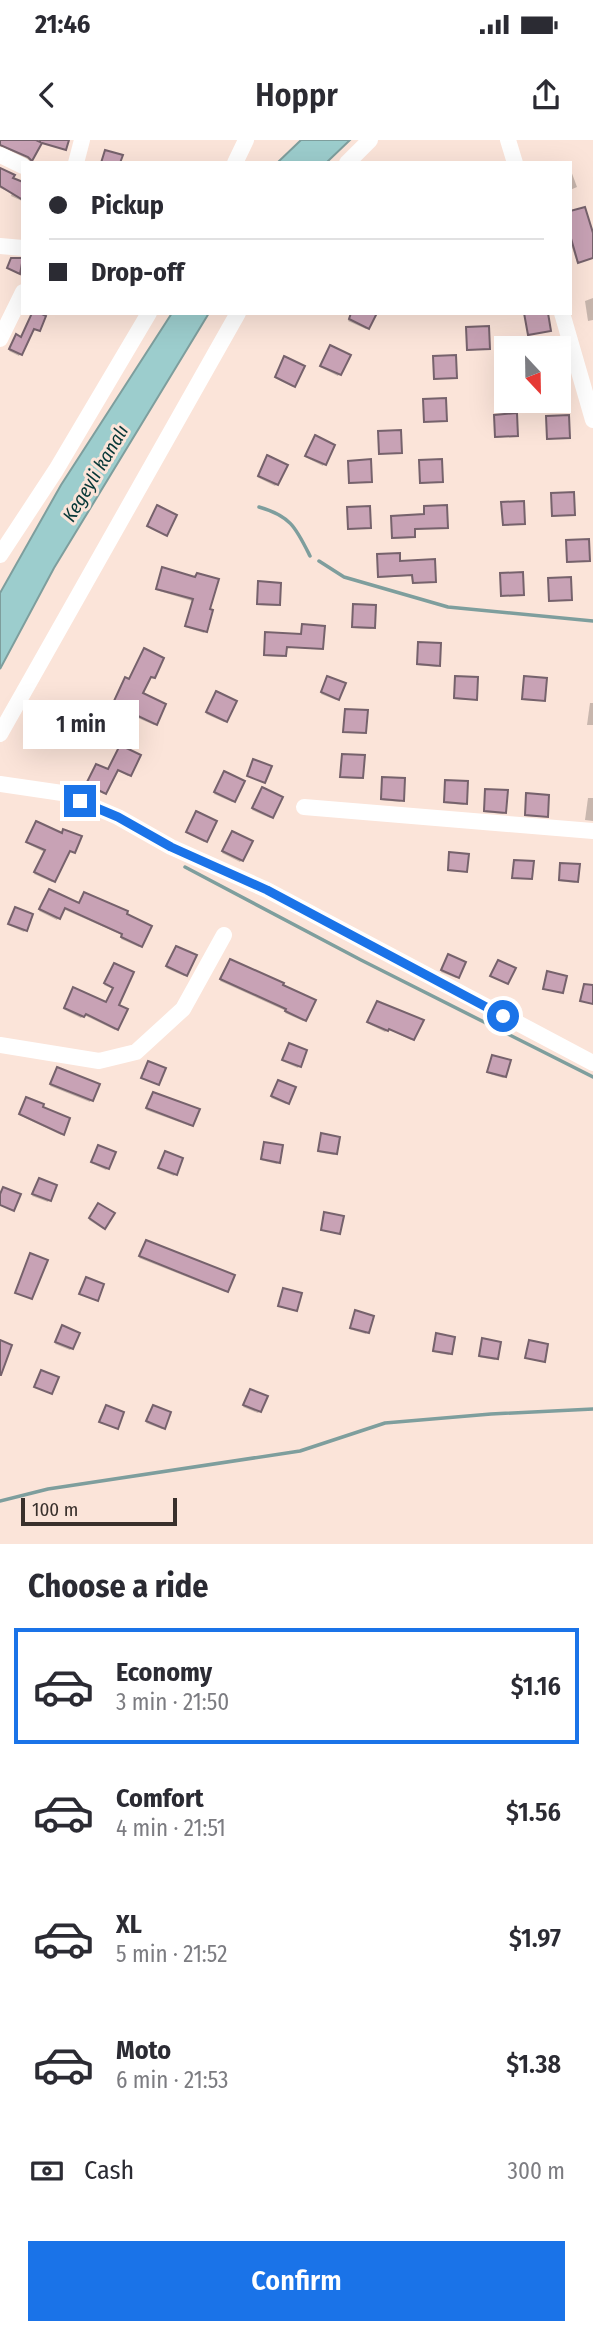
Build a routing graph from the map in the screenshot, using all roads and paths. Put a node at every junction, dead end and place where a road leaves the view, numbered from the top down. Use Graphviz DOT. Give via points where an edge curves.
graph roads {
  1 [pos="82,140"];
  2 [pos="246,140"];
  3 [pos="370,140"];
  4 [pos="508,140"];
  5 [pos="0,155"];
  6 [pos="77,161"];
  7 [pos="236,161"];
  8 [pos="349,161"];
  9 [pos="514,161"];
  10 [pos="21,165"];
  11 [pos="0,246"];
  12 [pos="21,248"];
  13 [pos="21,296"];
  14 [pos="148,315"];
  15 [pos="237,315"];
  16 [pos="563,315"];
  17 [pos="0,339"];
  18 [pos="593,420"];
  19 [pos="2,546"];
  20 [pos="0,734"];
  21 [pos="0,784"];
  22 [pos="304,807"];
  23 [pos="593,831"];
  24 [pos="224,935"];
  25 [pos="0,1045"];
  26 [pos="593,1063"];
  1 -- 6 [label="street"];
  2 -- 7 [label="street"];
  3 -- 8 [label="street"];
  4 -- 9 [label="street"];
  5 -- 10 [label="street"];
  11 -- 12 [label="street"];
  13 -- 17 [label="street"];
  14 -- 19 [label="street" via="56,470"];
  15 -- 20 [label="street"];
  16 -- 18 [label="street"];
  21 -- 26 [label="street" via="62,793 118,817 171,847 267,890"];
  22 -- 23 [label="street"];
  24 -- 25 [label="street" via="183,1009 136,1052 99,1061"];
}
